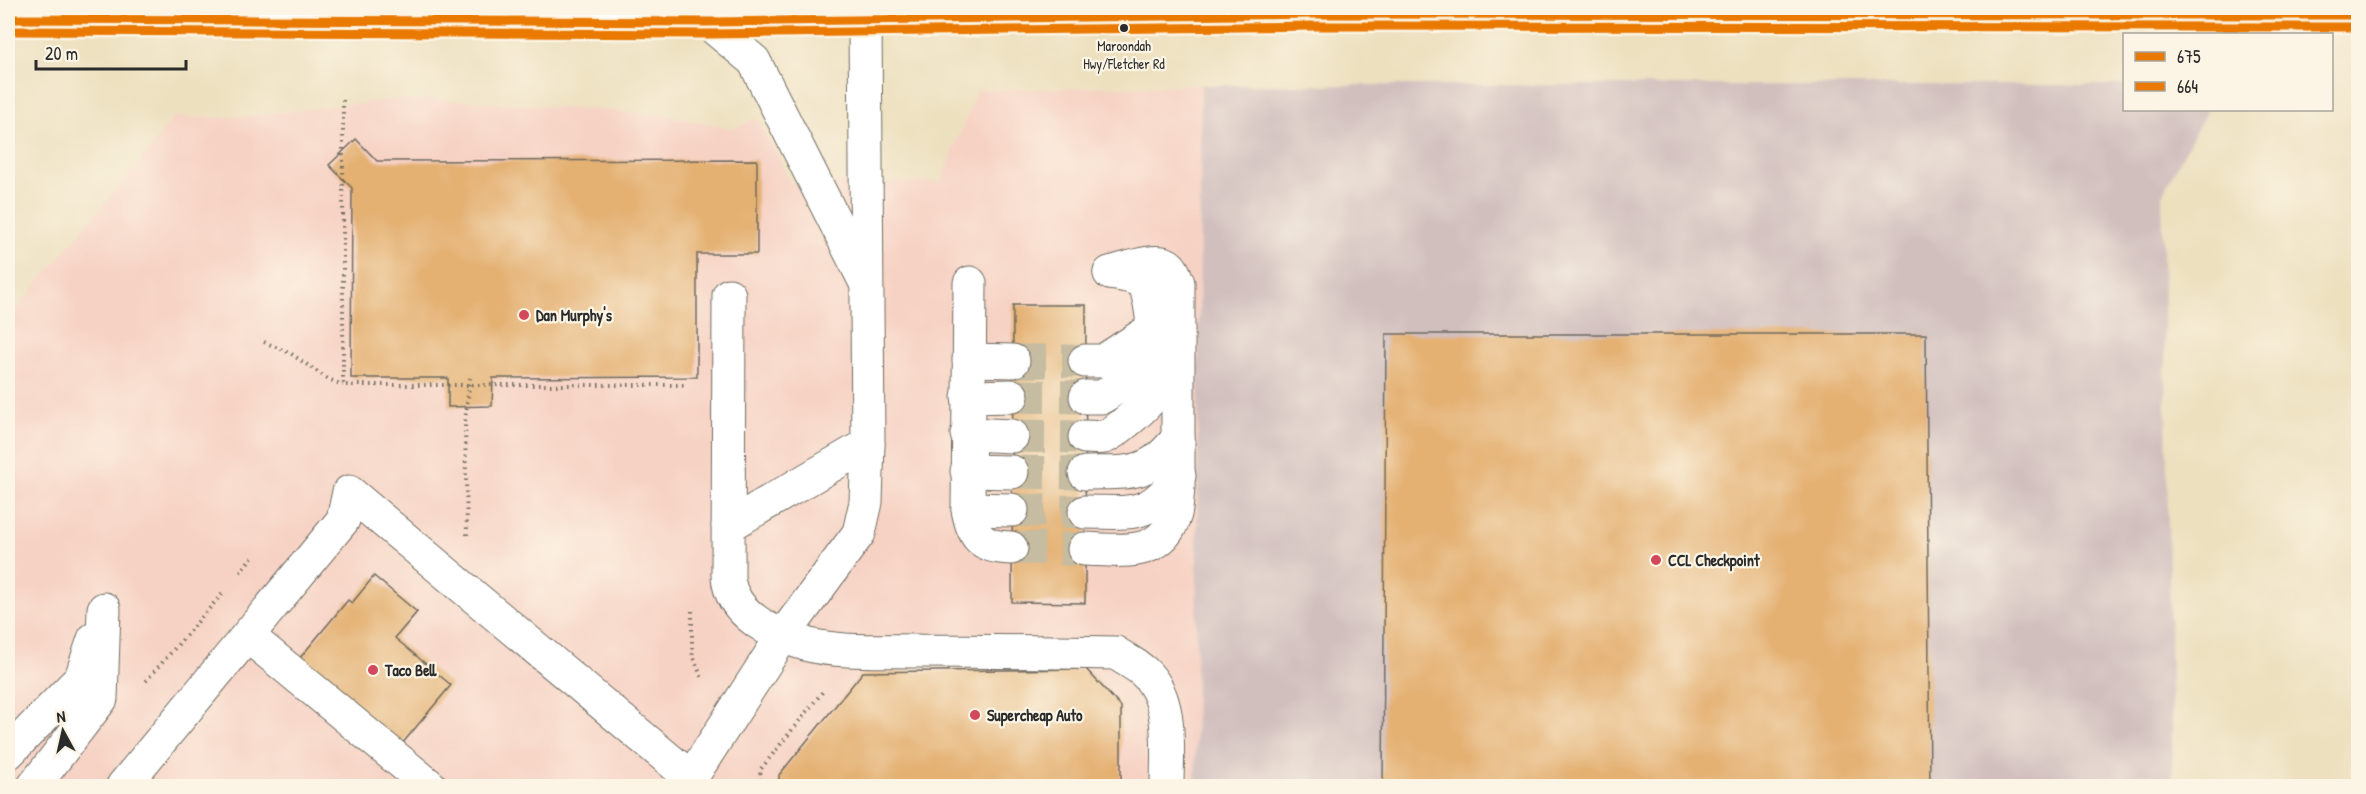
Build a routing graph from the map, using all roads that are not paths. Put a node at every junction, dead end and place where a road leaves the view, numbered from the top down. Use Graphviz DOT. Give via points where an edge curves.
graph roads {
  1 [pos="2358,15"];
  2 [pos="8,19"];
  3 [pos="865,20"];
  4 [pos="707,22"];
  5 [pos="970,283"];
  6 [pos="867,286"];
  7 [pos="729,295"];
  8 [pos="1154,328"];
  9 [pos="969,360"];
  10 [pos="1012,361"];
  11 [pos="1085,361"];
  12 [pos="1154,364"];
  13 [pos="1012,396"];
  14 [pos="968,397"];
  15 [pos="1086,397"];
  16 [pos="967,434"];
  17 [pos="1012,436"];
  18 [pos="1085,437"];
  19 [pos="1178,438"];
  20 [pos="868,444"];
  21 [pos="967,471"];
  22 [pos="1012,472"];
  23 [pos="1085,473"];
  24 [pos="1179,476"];
  25 [pos="968,509"];
  26 [pos="1012,510"];
  27 [pos="1084,512"];
  28 [pos="728,526"];
  29 [pos="1011,548"];
  30 [pos="1084,549"];
  31 [pos="248,636"];
  32 [pos="782,636"];
  33 [pos="8,753"];
  34 [pos="34,786"];
  35 [pos="123,786"];
  36 [pos="430,786"];
  37 [pos="1167,786"];
  1 -- 3 [label="street" via="1313,14"];
  2 -- 4 [label="street"];
  3 -- 4 [label="street"];
  3 -- 6 [label="street"];
  4 -- 6 [label="street" via="754,61"];
  5 -- 9 [label="street"];
  6 -- 20 [label="street"];
  7 -- 28 [label="street"];
  8 -- 11 [label="street" via="1103,361"];
  8 -- 12 [label="street"];
  8 -- 19 [label="street" via="1150,296 1144,284 1110,273 1153,262 1164,262 1174,272 1178,283"];
  9 -- 10 [label="street"];
  9 -- 14 [label="street"];
  12 -- 15 [label="street" via="1102,397"];
  12 -- 18 [label="street" via="1153,394 1143,408 1104,436"];
  13 -- 14 [label="street"];
  14 -- 16 [label="street"];
  16 -- 17 [label="street"];
  16 -- 21 [label="street"];
  19 -- 23 [label="street" via="1166,454 1149,466 1133,472"];
  19 -- 24 [label="street"];
  20 -- 28 [label="street"];
  20 -- 32 [label="street" via="866,502 859,533"];
  21 -- 22 [label="street"];
  21 -- 25 [label="street"];
  24 -- 27 [label="street" via="1154,504 1134,512"];
  24 -- 30 [label="street" via="1174,516 1163,536 1152,545 1141,550"];
  25 -- 26 [label="street"];
  25 -- 29 [label="street" via="971,527 981,540 992,547"];
  28 -- 32 [label="street" via="729,590 741,609"];
  31 -- 32 [label="street" via="343,520 349,492 691,778"];
  31 -- 35 [label="street"];
  31 -- 36 [label="street"];
  32 -- 37 [label="street" via="812,646 864,650 1116,653 1144,672 1164,700"];
  33 -- 34 [label="street" via="81,678 104,609 101,699"];
}
